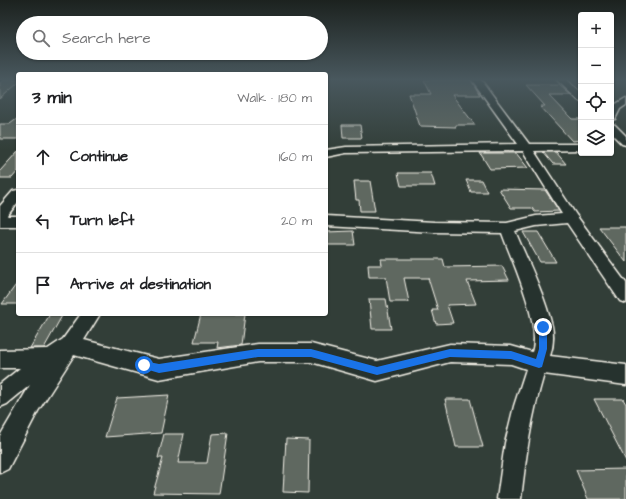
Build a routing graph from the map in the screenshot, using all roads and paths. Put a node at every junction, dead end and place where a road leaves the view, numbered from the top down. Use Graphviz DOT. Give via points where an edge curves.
graph roads {
  1 [pos="493,103"];
  2 [pos="622,103"];
  3 [pos="614,111"];
  4 [pos="614,130"];
  5 [pos="626,144"];
  6 [pos="614,146"];
  7 [pos="526,147"];
  8 [pos="578,147"];
  9 [pos="328,154"];
  10 [pos="16,196"];
  11 [pos="0,215"];
  12 [pos="571,218"];
  13 [pos="0,221"];
  14 [pos="16,221"];
  15 [pos="328,221"];
  16 [pos="507,228"];
  17 [pos="626,296"];
  18 [pos="90,316"];
  19 [pos="70,345"];
  20 [pos="50,358"];
  21 [pos="0,359"];
  22 [pos="539,364"];
  23 [pos="626,375"];
  24 [pos="0,397"];
  25 [pos="0,460"];
  26 [pos="509,499"];
  1 -- 7 [label="street"];
  2 -- 3 [label="street"];
  4 -- 5 [label="street"];
  5 -- 6 [label="street"];
  7 -- 8 [label="street"];
  7 -- 9 [label="street" via="346,150"];
  7 -- 12 [label="street"];
  10 -- 11 [label="street"];
  12 -- 16 [label="street" via="536,221"];
  12 -- 17 [label="street"];
  13 -- 14 [label="street"];
  15 -- 16 [label="street"];
  16 -- 22 [label="street" via="543,327 543,349"];
  18 -- 19 [label="street"];
  19 -- 20 [label="street"];
  19 -- 22 [label="street" via="159,369 258,353 311,353 377,371 450,353 511,355"];
  19 -- 25 [label="street" via="37,391 12,433"];
  20 -- 21 [label="street"];
  20 -- 24 [label="street"];
  22 -- 23 [label="street"];
  22 -- 26 [label="street" via="524,406 516,443"];
}
